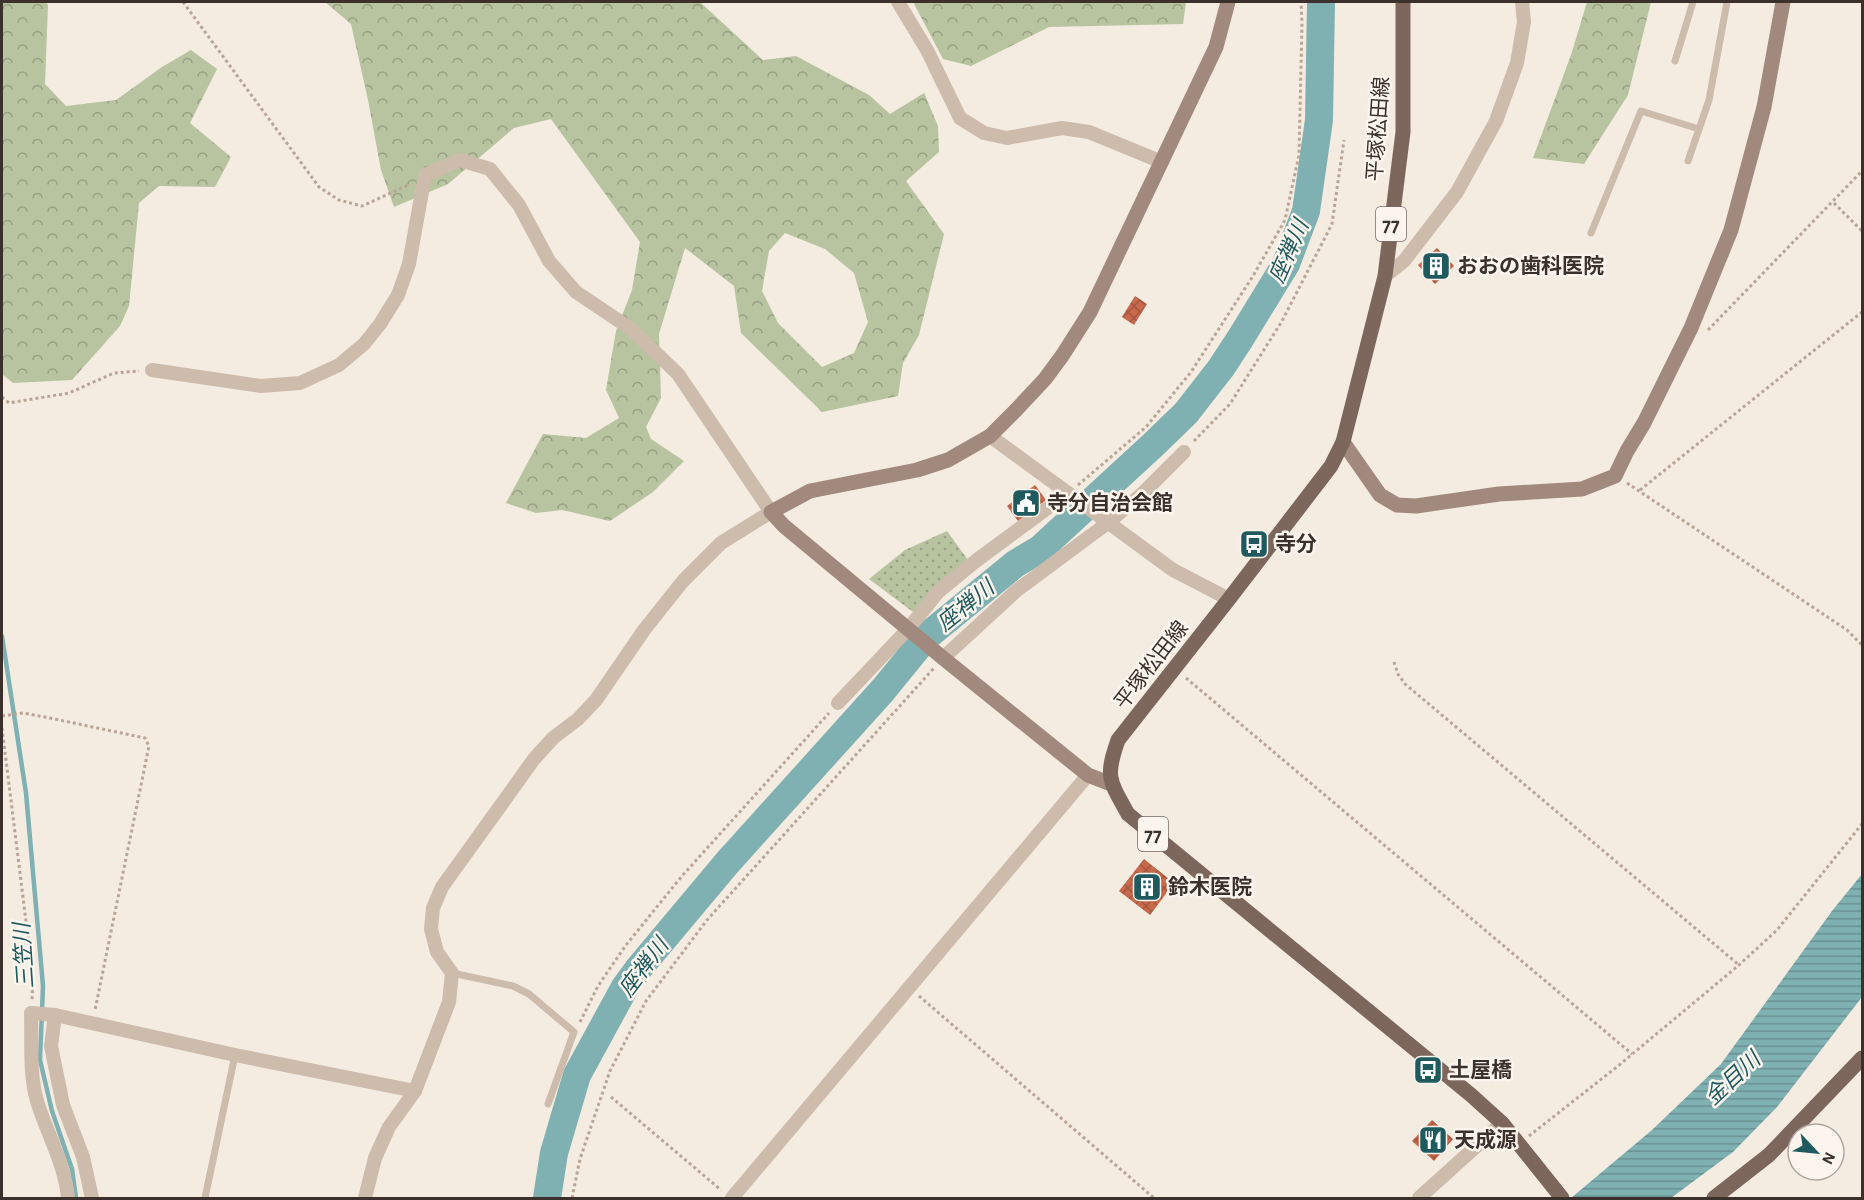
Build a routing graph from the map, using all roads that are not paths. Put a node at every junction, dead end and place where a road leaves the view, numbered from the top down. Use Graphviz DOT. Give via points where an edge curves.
graph roads {
  1 [pos="898,2"];
  2 [pos="1228,2"];
  3 [pos="1403,2"];
  4 [pos="1522,2"];
  5 [pos="1693,2"];
  6 [pos="1727,2"];
  7 [pos="1783,2"];
  8 [pos="1676,61"];
  9 [pos="1699,129"];
  10 [pos="1688,161"];
  11 [pos="1162,162"];
  12 [pos="1591,233"];
  13 [pos="1385,276"];
  14 [pos="152,370"];
  15 [pos="990,436"];
  16 [pos="1342,442"];
  17 [pos="1184,452"];
  18 [pos="1068,493"];
  19 [pos="771,512"];
  20 [pos="1107,521"];
  21 [pos="1230,599"];
  22 [pos="909,628"];
  23 [pos="943,658"];
  24 [pos="838,703"];
  25 [pos="1088,775"];
  26 [pos="1111,784"];
  27 [pos="452,973"];
  28 [pos="55,1015"];
  29 [pos="235,1055"];
  30 [pos="1863,1058"];
  31 [pos="415,1091"];
  32 [pos="548,1104"];
  33 [pos="1502,1123"];
  34 [pos="727,1195"];
  35 [pos="68,1198"];
  36 [pos="92,1198"];
  37 [pos="205,1198"];
  38 [pos="365,1198"];
  39 [pos="1419,1198"];
  40 [pos="1562,1198"];
  41 [pos="1714,1198"];
  1 -- 11 [label="street" via="960,118 984,133 1007,138 1062,128 1089,132"];
  2 -- 11 [label="street" via="1216,47"];
  3 -- 13 [label="main road, 平塚松田線 / 77" via="1403,132"];
  4 -- 13 [label="street" via="1524,22 1517,63 1496,122 1457,192 1404,261"];
  5 -- 8 [label="lane"];
  6 -- 9 [label="lane" via="1709,100"];
  7 -- 16 [label="street" via="1764,107 1731,230 1691,328 1615,476 1582,489 1396,505 1380,495"];
  9 -- 10 [label="lane"];
  9 -- 12 [label="lane" via="1641,111"];
  11 -- 15 [label="street" via="1090,312 1045,379"];
  13 -- 16 [label="main road, 平塚松田線 / 77"];
  14 -- 19 [label="street" via="261,387 300,383 339,365 364,344 399,295 409,264 425,175 460,160 490,169 519,205 549,261 576,292 631,328 678,374"];
  15 -- 18 [label="street"];
  15 -- 19 [label="street" via="948,460 810,491"];
  16 -- 21 [label="main road, 平塚松田線 / 77" via="1331,466"];
  17 -- 20 [label="street" via="1143,494"];
  18 -- 20 [label="street"];
  18 -- 22 [label="street" via="938,592"];
  19 -- 22 [label="street"];
  19 -- 27 [label="street" via="721,543 683,581 596,700 534,759 441,887 431,929 437,952"];
  20 -- 21 [label="street" via="1173,570"];
  20 -- 23 [label="street" via="1016,591"];
  21 -- 26 [label="main road, 平塚松田線 / 77" via="1118,740 1111,762"];
  22 -- 23 [label="street"];
  22 -- 24 [label="street"];
  23 -- 25 [label="street"];
  25 -- 26 [label="street"];
  25 -- 34 [label="street"];
  26 -- 33 [label="main road, 77" via="1128,814"];
  27 -- 31 [label="street" via="449,1002"];
  27 -- 32 [label="lane" via="513,986 529,994 574,1032"];
  28 -- 29 [label="street"];
  28 -- 35 [label="street" via="31,1013 32,1071 37,1100 66,1181"];
  28 -- 36 [label="street" via="51,1046 63,1105 83,1157"];
  29 -- 31 [label="street"];
  29 -- 37 [label="lane"];
  30 -- 41 [label="main road" via="1769,1155"];
  31 -- 38 [label="street" via="389,1127 375,1158"];
  33 -- 39 [label="street"];
  33 -- 40 [label="main road, 77" via="1525,1142"];
}
